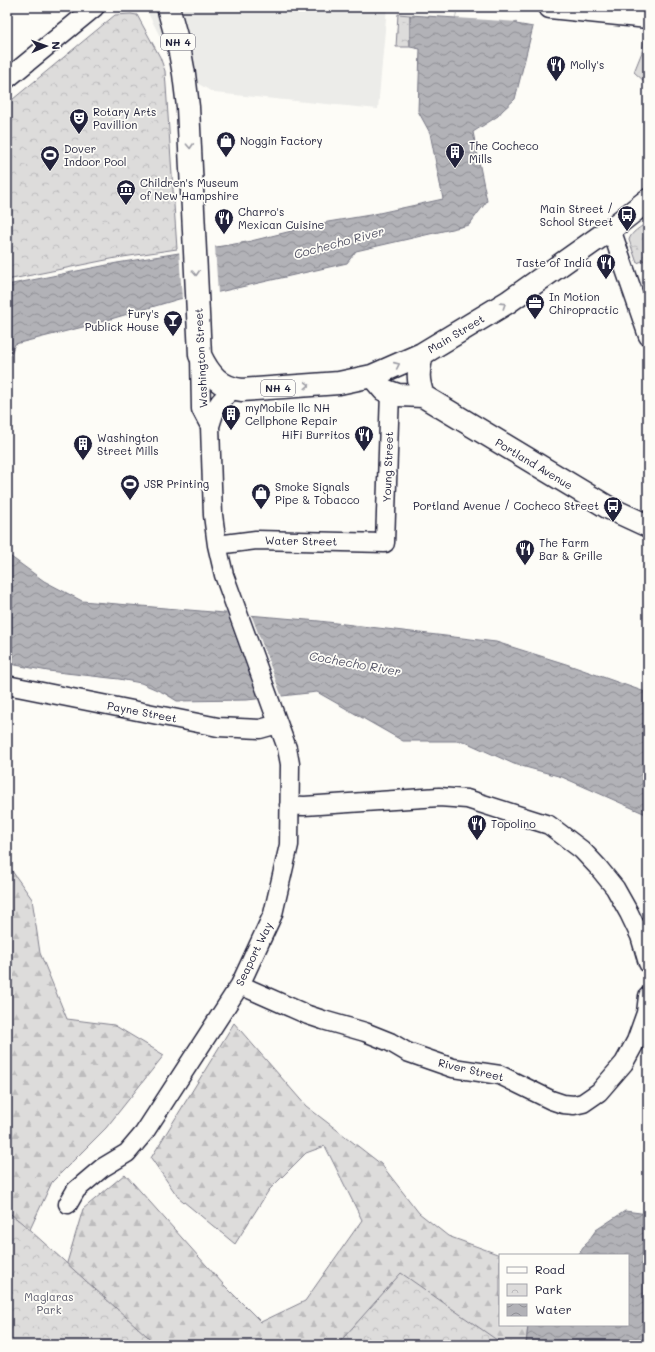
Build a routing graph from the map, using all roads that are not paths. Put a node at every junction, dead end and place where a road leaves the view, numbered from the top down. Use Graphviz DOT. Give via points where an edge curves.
graph roads {
  1 [pos="95,7"];
  2 [pos="550,7"];
  3 [pos="170,8"];
  4 [pos="610,10"];
  5 [pos="648,17"];
  6 [pos="7,79"];
  7 [pos="648,200"];
  8 [pos="611,229"];
  9 [pos="645,328"];
  10 [pos="422,354"];
  11 [pos="200,355"];
  12 [pos="372,376"];
  13 [pos="234,389"];
  14 [pos="390,392"];
  15 [pos="423,396"];
  16 [pos="210,426"];
  17 [pos="648,526"];
  18 [pos="385,542"];
  19 [pos="217,545"];
  20 [pos="7,686"];
  21 [pos="278,724"];
  22 [pos="289,805"];
  23 [pos="648,963"];
  24 [pos="240,985"];
  25 [pos="648,996"];
  26 [pos="68,1204"];
  1 -- 6 [label="street"];
  2 -- 4 [label="main road"];
  3 -- 11 [label="main road, Washington Street / NH 4, one-way" via="187,100"];
  4 -- 5 [label="main road"];
  7 -- 8 [label="main road, Main Street / NH 4"];
  8 -- 9 [label="street"];
  10 -- 8 [label="main road, Main Street / NH 4, one-way" via="508,302"];
  12 -- 10 [label="main road, Main Street / NH 4, one-way"];
  10 -- 15 [label="main road" via="418,376"];
  11 -- 13 [label="main road, Main Street / NH 4" via="214,377 225,386"];
  11 -- 16 [label="street, Washington Street" via="201,409"];
  13 -- 12 [label="main road, Main Street / NH 4, one-way" via="326,384"];
  12 -- 14 [label="main road, Portland Avenue" via="384,390"];
  13 -- 16 [label="street" via="218,403"];
  14 -- 15 [label="main road, Portland Avenue" via="398,395"];
  14 -- 18 [label="street, Young Street"];
  15 -- 17 [label="main road, Portland Avenue" via="608,508"];
  16 -- 19 [label="street, Washington Street" via="213,515"];
  18 -- 19 [label="street, Water Street" via="256,540"];
  19 -- 21 [label="street, Washington Street" via="224,575"];
  20 -- 21 [label="street, Payne Street" via="218,727 260,729"];
  21 -- 22 [label="street, Seaport Way" via="290,764"];
  22 -- 23 [label="street" via="439,797 467,799 549,825 582,850 615,888 630,913"];
  22 -- 24 [label="street, Seaport Way" via="289,845 273,914"];
  24 -- 25 [label="street, River Street" via="316,1018 390,1042 407,1052 453,1068 500,1075 551,1100 574,1105 583,1103 599,1092 624,1063 636,1041 646,1013"];
  24 -- 26 [label="street, Seaport Way" via="144,1133 125,1154 102,1168 76,1190"];
}
